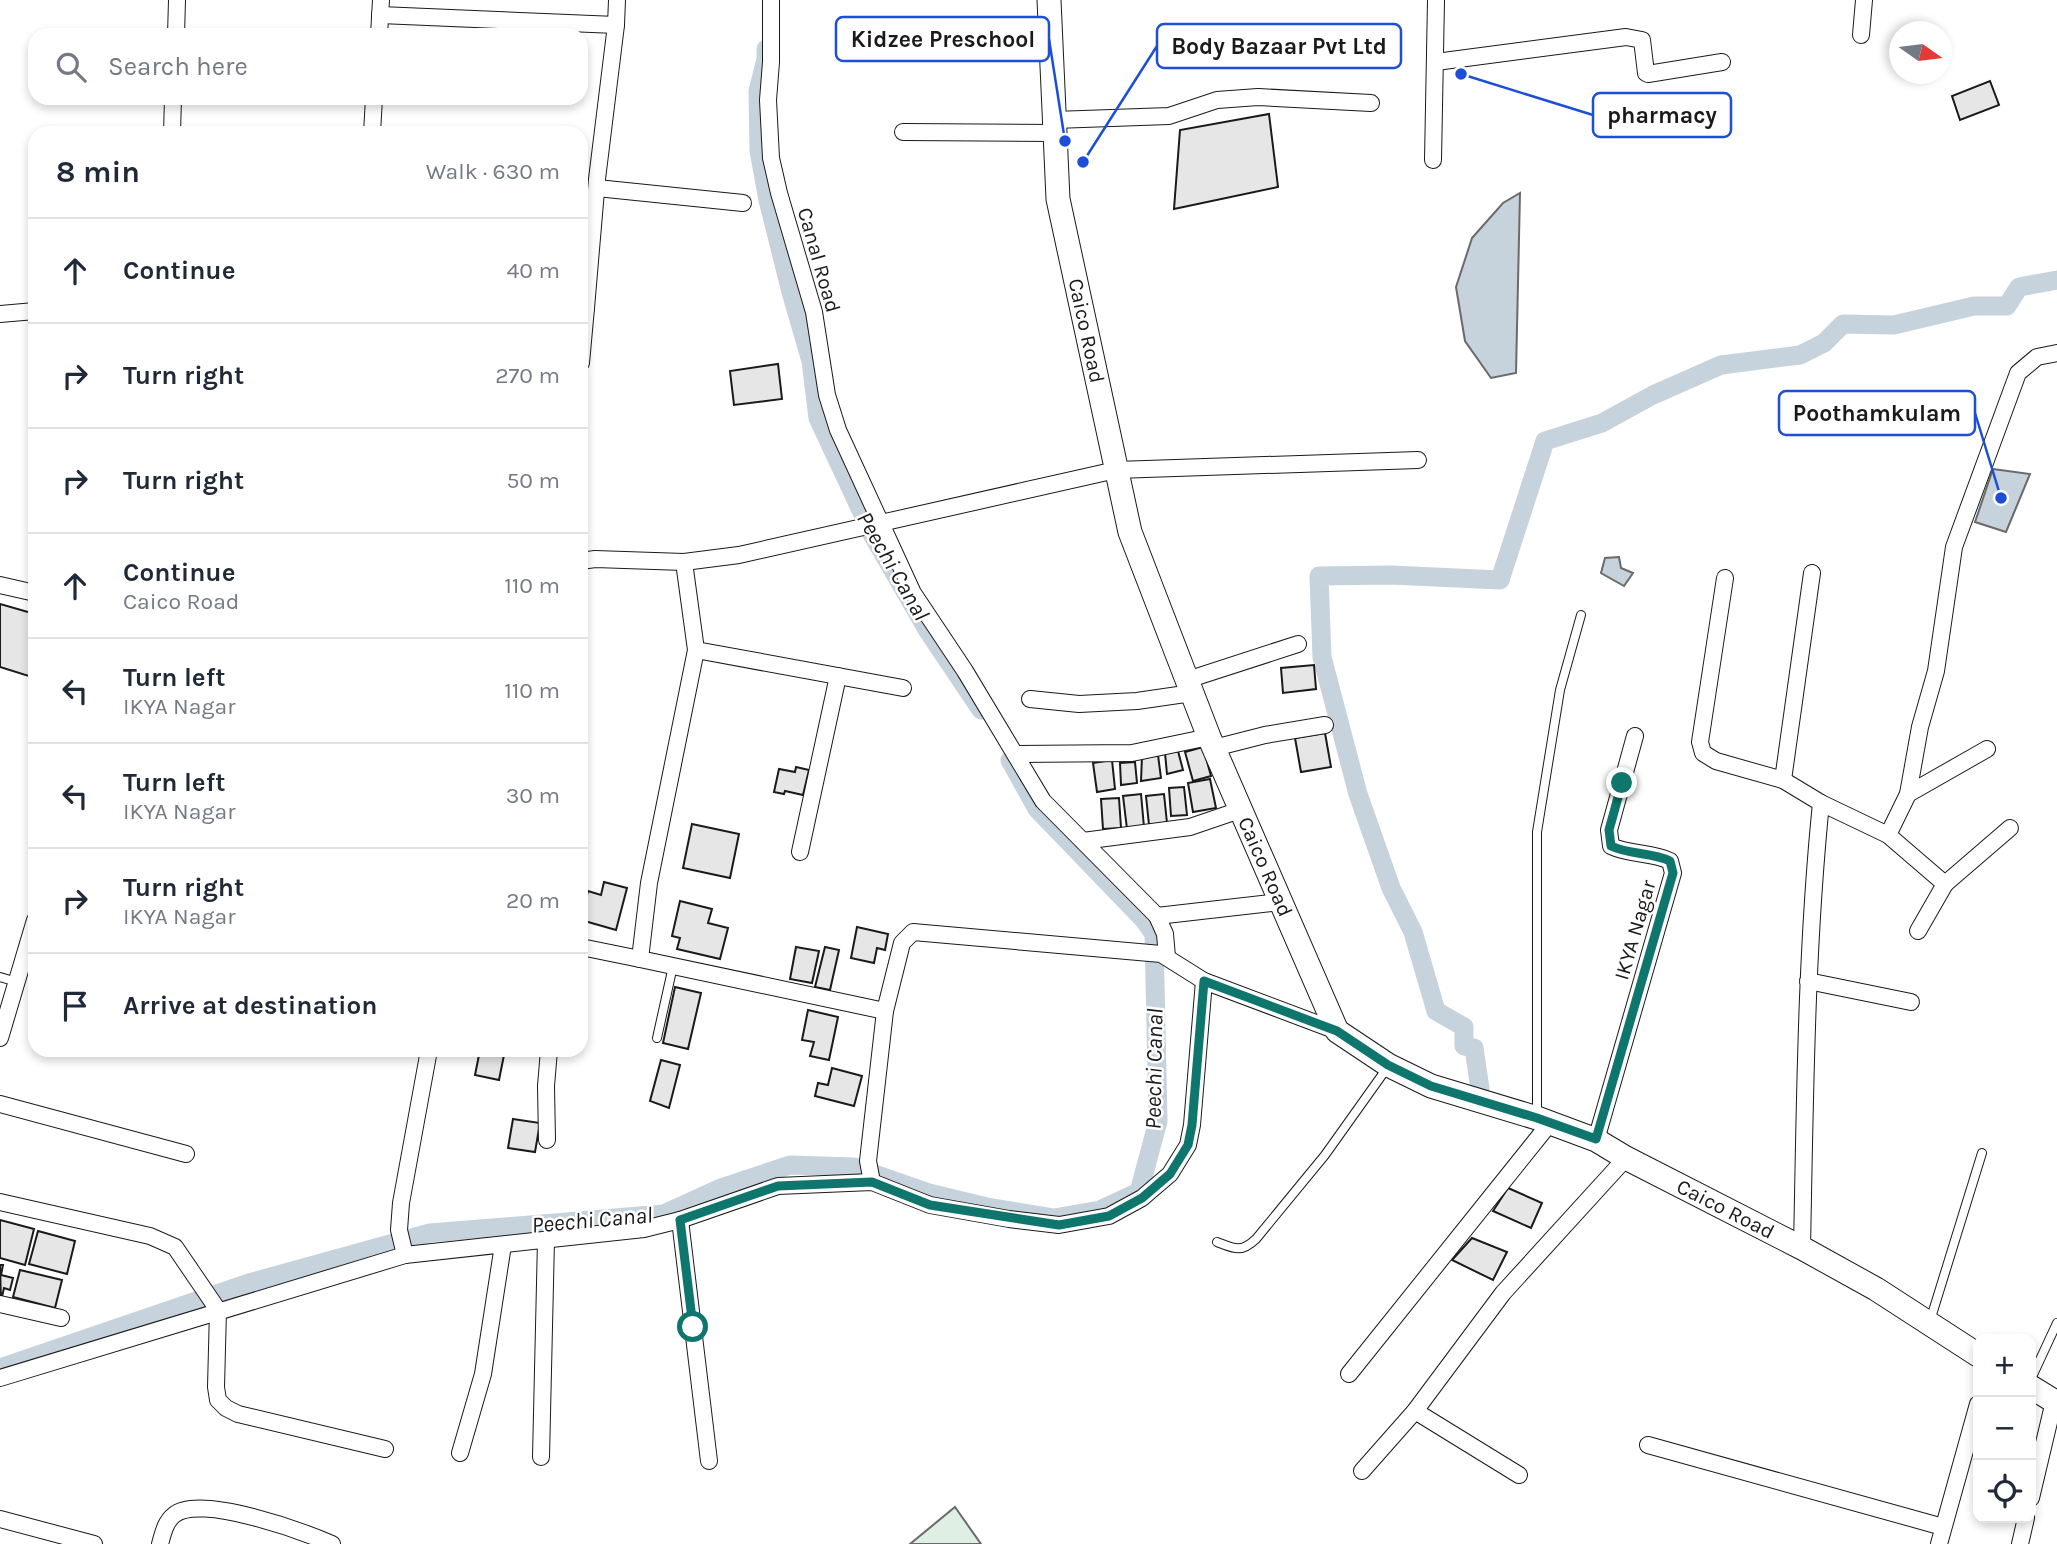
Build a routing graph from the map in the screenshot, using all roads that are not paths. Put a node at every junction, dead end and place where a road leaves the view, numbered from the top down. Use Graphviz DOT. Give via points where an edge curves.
graph roads {
  1 [pos="177,0"];
  2 [pos="617,0"];
  3 [pos="771,0"];
  4 [pos="1049,0"];
  5 [pos="1436,0"];
  6 [pos="1864,0"];
  7 [pos="380,7"];
  8 [pos="616,24"];
  9 [pos="176,28"];
  10 [pos="379,28"];
  11 [pos="1861,35"];
  12 [pos="1436,62"];
  13 [pos="1722,62"];
  14 [pos="1371,103"];
  15 [pos="173,105"];
  16 [pos="374,105"];
  17 [pos="172,126"];
  18 [pos="372,126"];
  19 [pos="1055,127"];
  20 [pos="903,132"];
  21 [pos="1433,160"];
  22 [pos="597,188"];
  23 [pos="743,203"];
  24 [pos="588,265"];
  25 [pos="28,312"];
  26 [pos="0,314"];
  27 [pos="2057,353"];
  28 [pos="1418,460"];
  29 [pos="1116,470"];
  30 [pos="876,523"];
  31 [pos="588,560"];
  32 [pos="684,562"];
  33 [pos="1812,573"];
  34 [pos="1725,579"];
  35 [pos="0,585"];
  36 [pos="28,591"];
  37 [pos="1581,615"];
  38 [pos="1298,644"];
  39 [pos="696,650"];
  40 [pos="838,676"];
  41 [pos="1189,686"];
  42 [pos="903,688"];
  43 [pos="1030,699"];
  44 [pos="1325,725"];
  45 [pos="1635,736"];
  46 [pos="1211,742"];
  47 [pos="1987,749"];
  48 [pos="1014,754"];
  49 [pos="1783,780"];
  50 [pos="1908,794"];
  51 [pos="1821,803"];
  52 [pos="1240,810"];
  53 [pos="2010,828"];
  54 [pos="1888,835"];
  55 [pos="1083,841"];
  56 [pos="800,852"];
  57 [pos="1945,884"];
  58 [pos="1280,902"];
  59 [pos="1157,916"];
  60 [pos="1918,931"];
  61 [pos="28,943"];
  62 [pos="588,948"];
  63 [pos="1164,956"];
  64 [pos="640,959"];
  65 [pos="673,966"];
  66 [pos="0,977"];
  67 [pos="1204,981"];
  68 [pos="1808,981"];
  69 [pos="16,982"];
  70 [pos="1911,1002"];
  71 [pos="885,1011"];
  72 [pos="1337,1031"];
  73 [pos="0,1038"];
  74 [pos="657,1038"];
  75 [pos="428,1057"];
  76 [pos="548,1057"];
  77 [pos="1388,1065"];
  78 [pos="0,1104"];
  79 [pos="1544,1120"];
  80 [pos="1596,1139"];
  81 [pos="547,1140"];
  82 [pos="1982,1153"];
  83 [pos="186,1154"];
  84 [pos="1626,1158"];
  85 [pos="872,1182"];
  86 [pos="0,1202"];
  87 [pos="680,1220"];
  88 [pos="546,1240"];
  89 [pos="1217,1242"];
  90 [pos="503,1245"];
  91 [pos="1802,1248"];
  92 [pos="404,1251"];
  93 [pos="0,1304"];
  94 [pos="218,1310"];
  95 [pos="61,1318"];
  96 [pos="1929,1323"];
  97 [pos="2057,1323"];
  98 [pos="1973,1352"];
  99 [pos="2036,1368"];
  100 [pos="1349,1374"];
  101 [pos="0,1378"];
  102 [pos="2036,1390"];
  103 [pos="2055,1402"];
  104 [pos="1415,1411"];
  105 [pos="1973,1422"];
  106 [pos="1648,1445"];
  107 [pos="385,1449"];
  108 [pos="460,1453"];
  109 [pos="541,1457"];
  110 [pos="709,1461"];
  111 [pos="1362,1471"];
  112 [pos="1519,1475"];
  113 [pos="2036,1478"];
  114 [pos="0,1519"];
  115 [pos="2025,1523"];
  116 [pos="1943,1527"];
  117 [pos="94,1544"];
  118 [pos="160,1544"];
  119 [pos="332,1544"];
  120 [pos="1939,1544"];
  121 [pos="2020,1544"];
  1 -- 9 [label="street"];
  2 -- 8 [label="street"];
  3 -- 30 [label="street, Canal Road" via="771,158 814,312 827,395"];
  4 -- 19 [label="street, Caico Road"];
  5 -- 12 [label="street"];
  6 -- 11 [label="street"];
  7 -- 8 [label="street"];
  7 -- 10 [label="street"];
  8 -- 22 [label="street"];
  12 -- 13 [label="street" via="1626,37 1645,44 1648,74"];
  12 -- 21 [label="street"];
  14 -- 19 [label="street" via="1258,97 1217,100 1169,116"];
  15 -- 17 [label="street"];
  16 -- 18 [label="street"];
  19 -- 20 [label="street"];
  19 -- 29 [label="street, Caico Road" via="1058,199"];
  22 -- 23 [label="street"];
  22 -- 24 [label="street"];
  25 -- 26 [label="street"];
  27 -- 50 [label="street" via="2037,357 2018,373 1954,547 1936,671"];
  28 -- 29 [label="street"];
  29 -- 30 [label="street"];
  29 -- 41 [label="street, Caico Road" via="1129,532"];
  30 -- 32 [label="street" via="739,555"];
  30 -- 48 [label="street, Canal Road" via="913,593"];
  31 -- 32 [label="street"];
  32 -- 39 [label="street"];
  33 -- 49 [label="street"];
  34 -- 49 [label="street" via="1700,742 1703,753"];
  35 -- 36 [label="street"];
  37 -- 79 [label="lane" via="1560,690 1537,832"];
  38 -- 41 [label="street"];
  39 -- 40 [label="street"];
  39 -- 64 [label="street" via="649,883"];
  40 -- 42 [label="street"];
  40 -- 56 [label="street"];
  41 -- 43 [label="street" via="1138,701 1079,704"];
  41 -- 46 [label="street, Caico Road"];
  44 -- 46 [label="street"];
  45 -- 80 [label="street, IKYA Nagar" via="1609,840 1621,851 1670,861 1673,873"];
  46 -- 48 [label="street" via="1132,753"];
  46 -- 52 [label="street, Caico Road"];
  47 -- 50 [label="street"];
  48 -- 55 [label="street, Canal Road" via="1043,801"];
  49 -- 51 [label="street"];
  50 -- 54 [label="street"];
  51 -- 54 [label="street"];
  51 -- 68 [label="street"];
  52 -- 55 [label="street" via="1190,827"];
  52 -- 58 [label="street, Caico Road"];
  53 -- 57 [label="street"];
  54 -- 57 [label="street"];
  55 -- 59 [label="street, Canal Road"];
  57 -- 60 [label="street"];
  58 -- 59 [label="street"];
  58 -- 72 [label="street, Caico Road"];
  59 -- 63 [label="street" via="1165,934"];
  61 -- 69 [label="street"];
  62 -- 64 [label="street"];
  63 -- 67 [label="street"];
  63 -- 71 [label="street" via="913,932 902,943"];
  64 -- 65 [label="street"];
  65 -- 71 [label="street"];
  65 -- 74 [label="lane"];
  66 -- 69 [label="lane"];
  67 -- 72 [label="street"];
  67 -- 85 [label="street" via="1188,1145 1170,1174 1142,1198 1109,1216 1059,1225 930,1205"];
  68 -- 70 [label="street"];
  68 -- 91 [label="street"];
  69 -- 73 [label="street"];
  71 -- 85 [label="street" via="868,1161"];
  72 -- 77 [label="street, Caico Road"];
  75 -- 92 [label="street" via="401,1203 399,1230"];
  76 -- 81 [label="street"];
  77 -- 79 [label="street, Caico Road" via="1431,1086"];
  77 -- 89 [label="lane" via="1325,1155 1256,1239 1247,1248 1234,1249"];
  78 -- 83 [label="street"];
  79 -- 80 [label="street, Caico Road"];
  79 -- 100 [label="street"];
  80 -- 84 [label="street, Caico Road"];
  82 -- 96 [label="lane"];
  84 -- 91 [label="street, Caico Road"];
  84 -- 104 [label="street" via="1503,1293"];
  85 -- 87 [label="street" via="778,1186"];
  86 -- 94 [label="street" via="150,1236 175,1247"];
  87 -- 88 [label="street" via="644,1229"];
  87 -- 110 [label="street"];
  88 -- 90 [label="street"];
  88 -- 109 [label="street"];
  90 -- 92 [label="street"];
  90 -- 108 [label="street" via="483,1374"];
  91 -- 96 [label="street, Caico Road"];
  92 -- 94 [label="street"];
  93 -- 95 [label="street"];
  94 -- 101 [label="street"];
  94 -- 107 [label="street" via="216,1387 218,1401 226,1408"];
  96 -- 98 [label="street, Caico Road"];
  97 -- 99 [label="lane"];
  102 -- 103 [label="street"];
  103 -- 113 [label="street"];
  104 -- 111 [label="street"];
  104 -- 112 [label="street"];
  105 -- 116 [label="street"];
  106 -- 116 [label="street"];
  114 -- 117 [label="street"];
  115 -- 121 [label="street"];
  116 -- 120 [label="street"];
  118 -- 119 [label="street" via="175,1513 190,1509 246,1515"];
}
